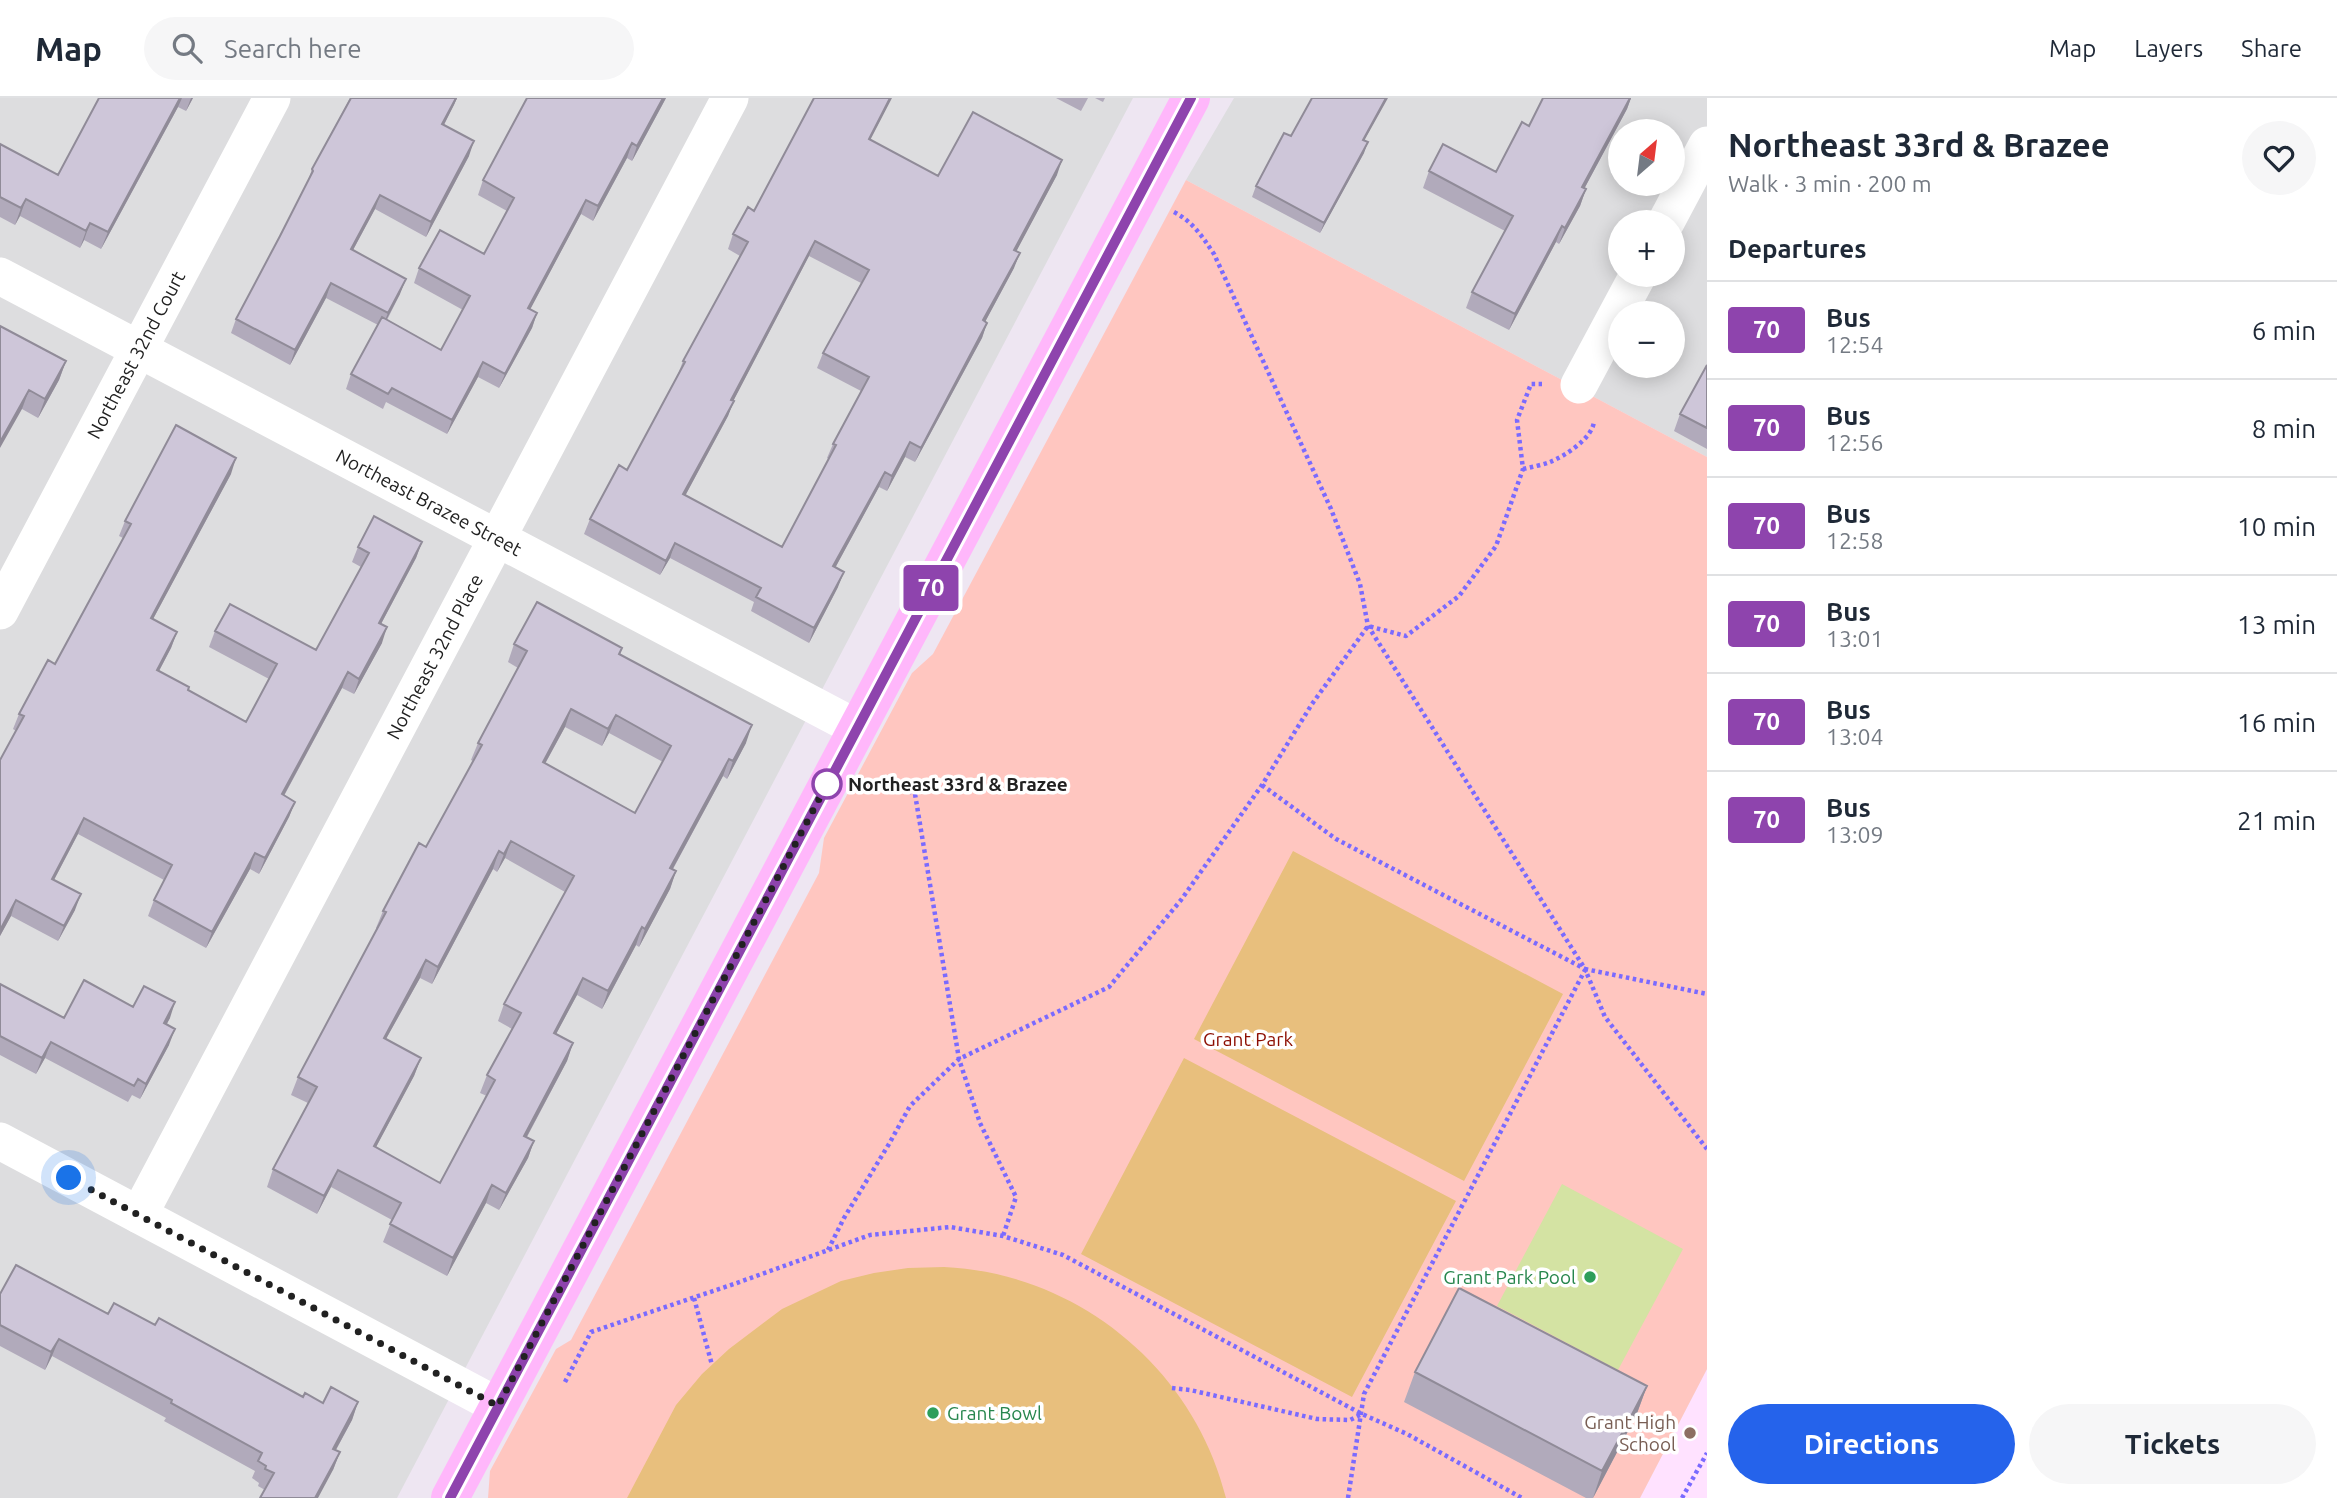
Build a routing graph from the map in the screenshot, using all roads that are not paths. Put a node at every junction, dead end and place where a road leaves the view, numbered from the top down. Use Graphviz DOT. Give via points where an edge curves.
graph roads {
  1 [pos="272,98"];
  2 [pos="730,98"];
  3 [pos="1191,98"];
  4 [pos="1707,145"];
  5 [pos="1672,210"];
  6 [pos="0,276"];
  7 [pos="1632,287"];
  8 [pos="139,349"];
  9 [pos="1579,385"];
  10 [pos="497,539"];
  11 [pos="0,611"];
  12 [pos="857,728"];
  13 [pos="0,1141"];
  14 [pos="139,1215"];
  15 [pos="498,1406"];
  16 [pos="450,1498"];
  1 -- 8 [label="street, Northeast 32nd Court"];
  2 -- 10 [label="street, Northeast 32nd Place"];
  3 -- 12 [label="main road"];
  4 -- 5 [label="street"];
  6 -- 8 [label="street, Northeast Brazee Street"];
  7 -- 9 [label="street"];
  8 -- 10 [label="street, Northeast Brazee Street"];
  8 -- 11 [label="street, Northeast 32nd Court"];
  10 -- 12 [label="street, Northeast Brazee Street"];
  10 -- 14 [label="street, Northeast 32nd Place"];
  12 -- 15 [label="main road"];
  13 -- 14 [label="street"];
  14 -- 15 [label="street"];
  15 -- 16 [label="main road"];
}
